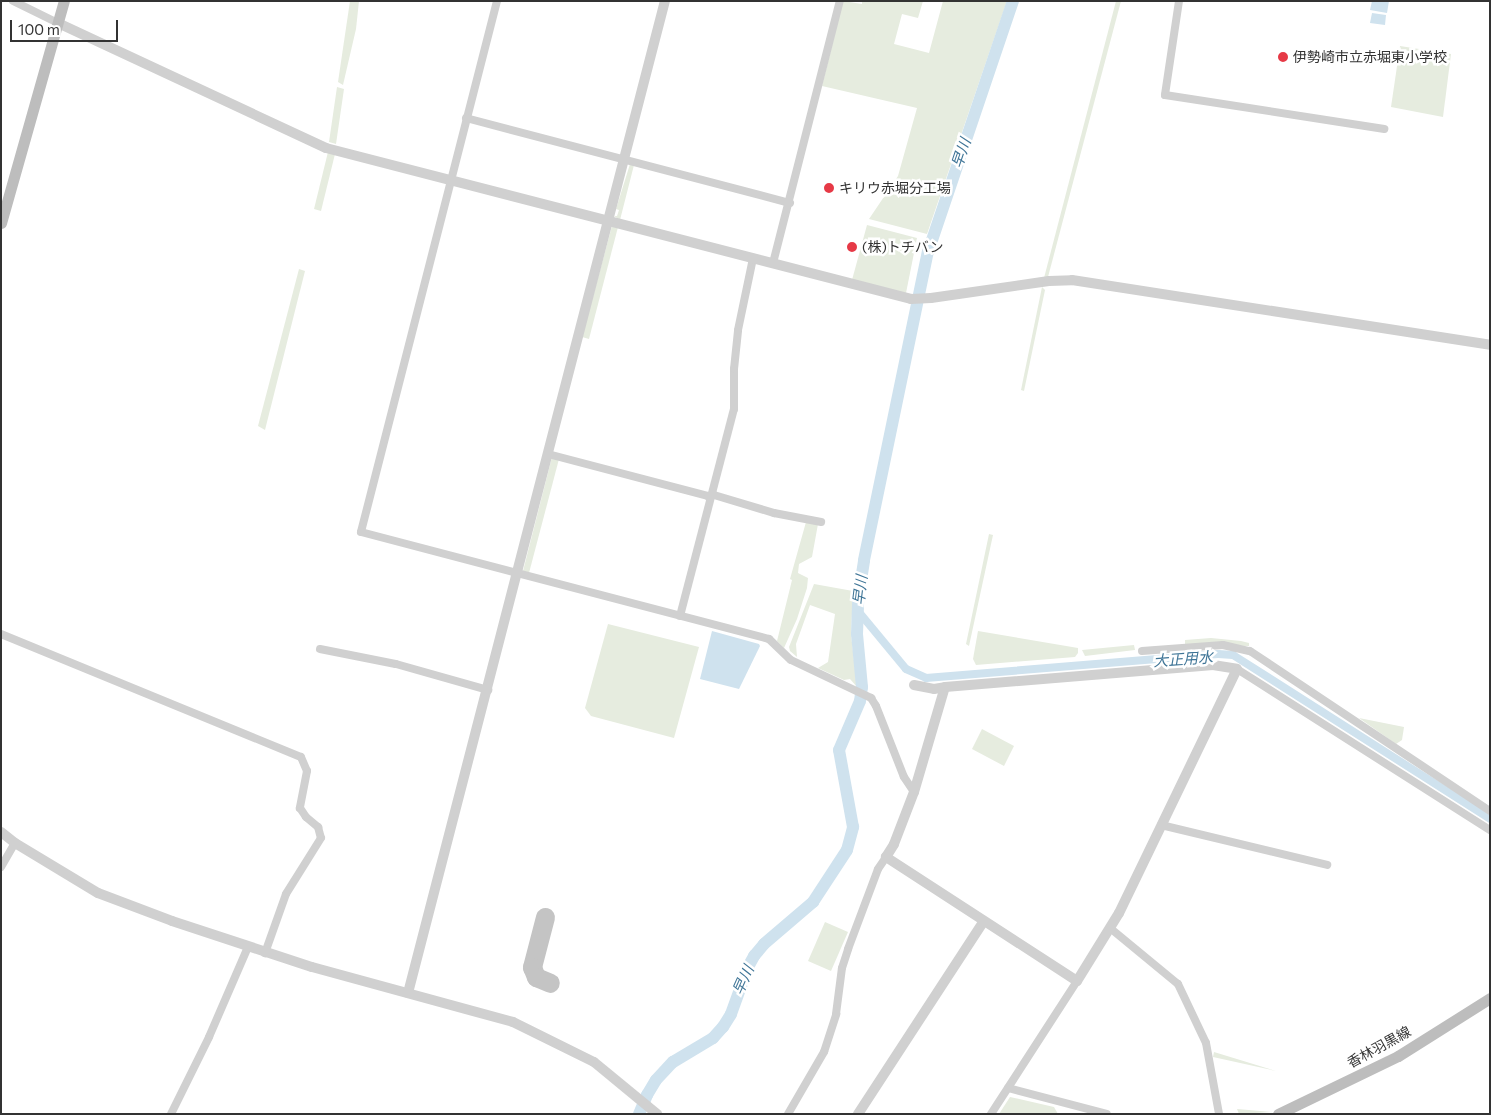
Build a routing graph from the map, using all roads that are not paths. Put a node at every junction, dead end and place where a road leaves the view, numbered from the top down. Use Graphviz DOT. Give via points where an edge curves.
graph roads {
  1 [pos="13,1"];
  2 [pos="64,1"];
  3 [pos="497,1"];
  4 [pos="664,1"];
  5 [pos="840,1"];
  6 [pos="1179,1"];
  7 [pos="58,23"];
  8 [pos="466,118"];
  9 [pos="1384,129"];
  10 [pos="624,160"];
  11 [pos="451,180"];
  12 [pos="790,203"];
  13 [pos="608,220"];
  14 [pos="1,223"];
  15 [pos="753,258"];
  16 [pos="773,263"];
  17 [pos="1490,344"];
  18 [pos="548,454"];
  19 [pos="711,496"];
  20 [pos="821,522"];
  21 [pos="517,573"];
  22 [pos="680,616"];
  23 [pos="1,634"];
  24 [pos="320,649"];
  25 [pos="1142,651"];
  26 [pos="1237,669"];
  27 [pos="914,685"];
  28 [pos="945,687"];
  29 [pos="488,690"];
  30 [pos="914,792"];
  31 [pos="1490,810"];
  32 [pos="1162,825"];
  33 [pos="1490,830"];
  34 [pos="1,832"];
  35 [pos="14,843"];
  36 [pos="886,857"];
  37 [pos="1327,865"];
  38 [pos="1,868"];
  39 [pos="983,922"];
  40 [pos="1110,928"];
  41 [pos="248,947"];
  42 [pos="265,953"];
  43 [pos="1077,981"];
  44 [pos="408,993"];
  45 [pos="1490,998"];
  46 [pos="1008,1088"];
  47 [pos="653,1110"];
  48 [pos="171,1114"];
  49 [pos="788,1114"];
  50 [pos="858,1114"];
  51 [pos="992,1114"];
  52 [pos="1107,1114"];
  53 [pos="1219,1114"];
  54 [pos="1278,1114"];
  1 -- 7 [label="street"];
  2 -- 7 [label="main road"];
  3 -- 8 [label="street"];
  4 -- 10 [label="street"];
  5 -- 12 [label="street"];
  6 -- 9 [label="street" via="1165,95"];
  7 -- 11 [label="street" via="317,144"];
  7 -- 14 [label="main road"];
  8 -- 10 [label="street"];
  8 -- 11 [label="street"];
  10 -- 12 [label="street"];
  10 -- 13 [label="street"];
  11 -- 13 [label="street"];
  11 -- 21 [label="street" via="361,532"];
  12 -- 16 [label="street"];
  13 -- 15 [label="street"];
  13 -- 18 [label="street"];
  15 -- 16 [label="street"];
  15 -- 19 [label="street" via="738,330 734,409"];
  16 -- 17 [label="street" via="911,299 1072,280"];
  18 -- 19 [label="street"];
  18 -- 21 [label="street"];
  19 -- 20 [label="street"];
  19 -- 22 [label="street"];
  21 -- 22 [label="street"];
  21 -- 29 [label="street"];
  22 -- 30 [label="street" via="769,639 791,660 870,698 904,777"];
  23 -- 42 [label="street" via="301,757 307,771 300,808 318,827 321,838 286,894"];
  24 -- 29 [label="street" via="396,664"];
  25 -- 31 [label="street" via="1223,645 1250,651"];
  26 -- 28 [label="street" via="1213,665"];
  26 -- 32 [label="street"];
  26 -- 33 [label="street"];
  27 -- 28 [label="street" via="934,689"];
  28 -- 30 [label="street"];
  29 -- 44 [label="street"];
  30 -- 36 [label="street"];
  32 -- 37 [label="street"];
  32 -- 40 [label="street"];
  34 -- 35 [label="street"];
  35 -- 38 [label="street"];
  35 -- 41 [label="street" via="98,893"];
  36 -- 39 [label="street"];
  36 -- 49 [label="street" via="848,949 836,1014 824,1052"];
  39 -- 43 [label="street"];
  39 -- 50 [label="street"];
  40 -- 43 [label="street"];
  40 -- 53 [label="street" via="1178,984 1206,1043"];
  41 -- 42 [label="street"];
  41 -- 48 [label="street"];
  42 -- 44 [label="street"];
  43 -- 46 [label="street"];
  44 -- 47 [label="street" via="513,1022 594,1062"];
  45 -- 54 [label="main road, 香林羽黒線" via="1392,1059"];
  46 -- 51 [label="street"];
  46 -- 52 [label="street"];
}
